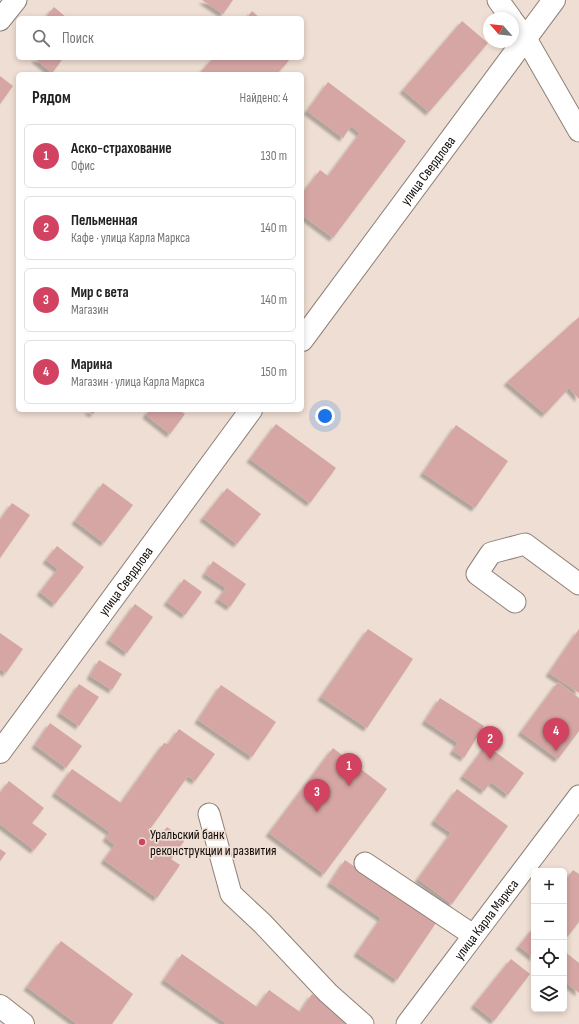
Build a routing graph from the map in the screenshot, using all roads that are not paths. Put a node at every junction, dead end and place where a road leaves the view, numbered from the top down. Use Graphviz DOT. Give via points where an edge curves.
graph roads {
  1 [pos="16,0"];
  2 [pos="498,0"];
  3 [pos="554,0"];
  4 [pos="507,12"];
  5 [pos="0,20"];
  6 [pos="519,29"];
  7 [pos="506,48"];
  8 [pos="579,132"];
  9 [pos="304,337"];
  10 [pos="250,412"];
  11 [pos="579,584"];
  12 [pos="515,602"];
  13 [pos="0,752"];
  14 [pos="579,796"];
  15 [pos="209,814"];
  16 [pos="365,863"];
  17 [pos="473,935"];
  18 [pos="0,1006"];
  19 [pos="24,1024"];
  20 [pos="363,1024"];
  21 [pos="407,1024"];
  1 -- 5 [label="street"];
  2 -- 4 [label="street"];
  3 -- 6 [label="main road, улица Свердлова"];
  6 -- 8 [label="street"];
  7 -- 9 [label="main road, улица Свердлова"];
  10 -- 13 [label="main road, улица Свердлова"];
  11 -- 12 [label="street" via="525,544 491,553 476,574"];
  14 -- 17 [label="street, улица Карла Маркса"];
  15 -- 20 [label="street" via="231,894 262,922 328,993"];
  16 -- 17 [label="street"];
  17 -- 21 [label="street, улица Карла Маркса"];
  18 -- 19 [label="main road"];
}
